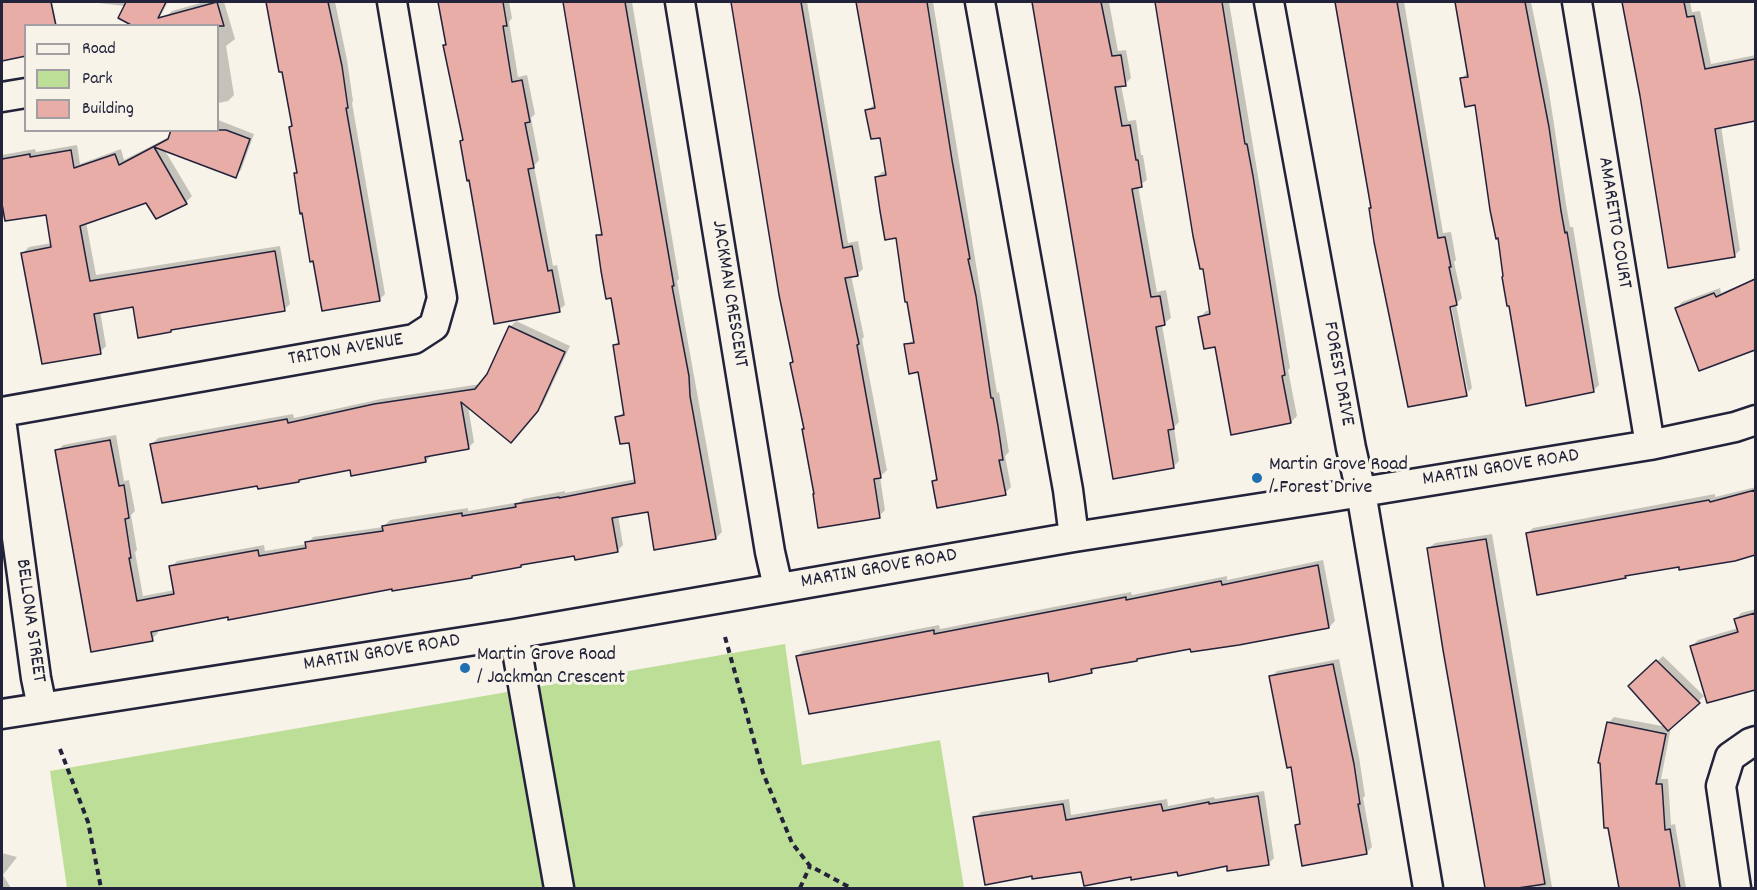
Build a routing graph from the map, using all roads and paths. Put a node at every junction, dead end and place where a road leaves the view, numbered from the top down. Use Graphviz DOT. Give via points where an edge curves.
graph roads {
  1 [pos="392,2"];
  2 [pos="680,2"];
  3 [pos="980,2"];
  4 [pos="1269,2"];
  5 [pos="1577,2"];
  6 [pos="24,93"];
  7 [pos="2,98"];
  8 [pos="2,412"];
  9 [pos="1755,420"];
  10 [pos="2,427"];
  11 [pos="1650,445"];
  12 [pos="1361,492"];
  13 [pos="1074,537"];
  14 [pos="778,587"];
  15 [pos="514,634"];
  16 [pos="725,637"];
  17 [pos="42,707"];
  18 [pos="2,714"];
  19 [pos="1755,741"];
  20 [pos="60,749"];
  21 [pos="810,866"];
  22 [pos="101,888"];
  23 [pos="559,888"];
  24 [pos="800,888"];
  25 [pos="851,888"];
  26 [pos="1428,888"];
  27 [pos="1736,888"];
  1 -- 8 [label="street, TRITON AVENUE" via="442,298 434,326 414,339"];
  2 -- 14 [label="street, JACKMAN CRESCENT"];
  3 -- 13 [label="street"];
  4 -- 12 [label="street, FOREST DRIVE"];
  5 -- 11 [label="street, AMARETTO COURT"];
  6 -- 7 [label="street"];
  9 -- 11 [label="street, MARTIN GROVE ROAD"];
  10 -- 17 [label="street, BELLONA STREET"];
  11 -- 12 [label="street, MARTIN GROVE ROAD"];
  12 -- 13 [label="street, MARTIN GROVE ROAD"];
  12 -- 26 [label="street, FOREST DRIVE"];
  13 -- 14 [label="street, MARTIN GROVE ROAD"];
  14 -- 15 [label="street, MARTIN GROVE ROAD"];
  15 -- 17 [label="street, MARTIN GROVE ROAD"];
  15 -- 23 [label="street"];
  16 -- 21 [label="path" via="762,773 792,843"];
  17 -- 18 [label="street, MARTIN GROVE ROAD"];
  19 -- 27 [label="street" via="1730,757 1721,786"];
  20 -- 22 [label="path" via="88,822"];
  21 -- 24 [label="path"];
  21 -- 25 [label="path"];
}
